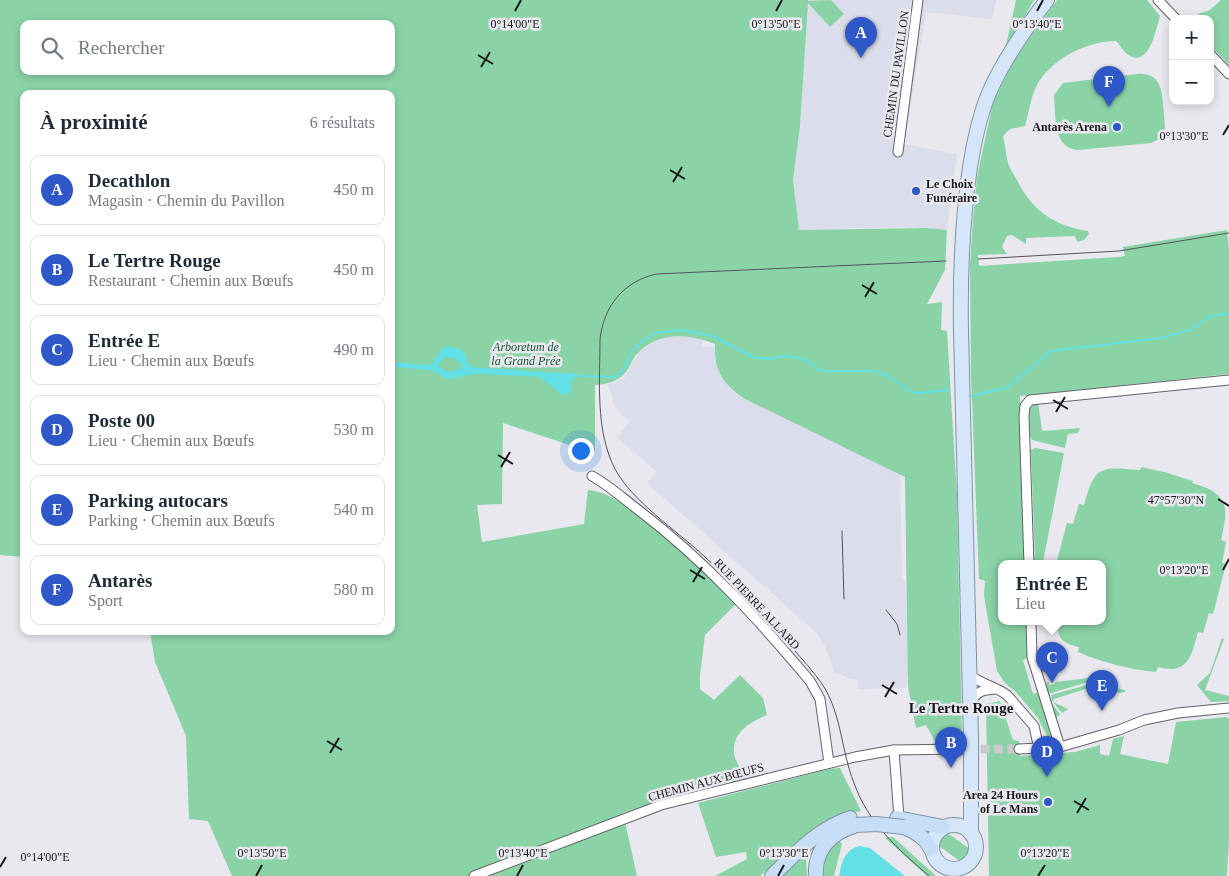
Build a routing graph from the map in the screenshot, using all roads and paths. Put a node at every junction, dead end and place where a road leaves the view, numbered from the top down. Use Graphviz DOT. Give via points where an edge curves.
graph roads {
  1 [pos="918,0"];
  2 [pos="1042,0"];
  3 [pos="1047,0"];
  4 [pos="1158,0"];
  5 [pos="1172,15"];
  6 [pos="1031,21"];
  7 [pos="1214,58"];
  8 [pos="1229,74"];
  9 [pos="898,152"];
  10 [pos="1229,380"];
  11 [pos="592,476"];
  12 [pos="1029,560"];
  13 [pos="1031,625"];
  14 [pos="969,674"];
  15 [pos="995,689"];
  16 [pos="970,702"];
  17 [pos="1229,708"];
  18 [pos="1060,747"];
  19 [pos="968,748"];
  20 [pos="1019,749"];
  21 [pos="1039,749"];
  22 [pos="894,750"];
  23 [pos="829,763"];
  24 [pos="971,788"];
  25 [pos="900,821"];
  26 [pos="853,822"];
  27 [pos="947,826"];
  28 [pos="972,834"];
  29 [pos="931,849"];
  30 [pos="969,870"];
  31 [pos="951,872"];
  32 [pos="474,876"];
  33 [pos="772,876"];
  34 [pos="816,876"];
  1 -- 9 [label="street, CHEMIN DU PAVILLON"];
  2 -- 6 [label="main road"];
  3 -- 6 [label="main road"];
  4 -- 5 [label="street"];
  6 -- 14 [label="main road" via="1001,69 985,103 976,132 965,204 961,331"];
  7 -- 8 [label="street"];
  10 -- 12 [label="street" via="1030,400 1025,406 1024,416"];
  11 -- 23 [label="street, RUE PIERRE ALLARD" via="659,526 726,586 804,674 820,699"];
  13 -- 18 [label="street" via="1032,658"];
  14 -- 15 [label="street"];
  14 -- 16 [label="main road"];
  15 -- 16 [label="street" via="978,692"];
  15 -- 21 [label="street" via="1007,695 1034,726"];
  16 -- 19 [label="main road"];
  17 -- 18 [label="street" via="1144,720"];
  18 -- 21 [label="street"];
  19 -- 22 [label="street, CHEMIN AUX BŒUFS"];
  19 -- 24 [label="main road"];
  20 -- 21 [label="street"];
  22 -- 23 [label="street, CHEMIN AUX BŒUFS"];
  22 -- 25 [label="street"];
  23 -- 32 [label="street, CHEMIN AUX BŒUFS" via="661,805"];
  24 -- 27 [label="main road" via="963,809"];
  24 -- 28 [label="main road"];
  25 -- 26 [label="highway" via="877,816"];
  25 -- 27 [label="highway"];
  25 -- 29 [label="highway" via="924,838"];
  26 -- 33 [label="highway" via="831,825"];
  26 -- 34 [label="highway" via="826,842 818,854"];
  27 -- 28 [label="main road" via="962,826"];
  27 -- 29 [label="main road" via="934,836"];
  28 -- 30 [label="main road" via="976,850"];
  29 -- 31 [label="main road" via="936,861"];
  30 -- 31 [label="main road"];
}
